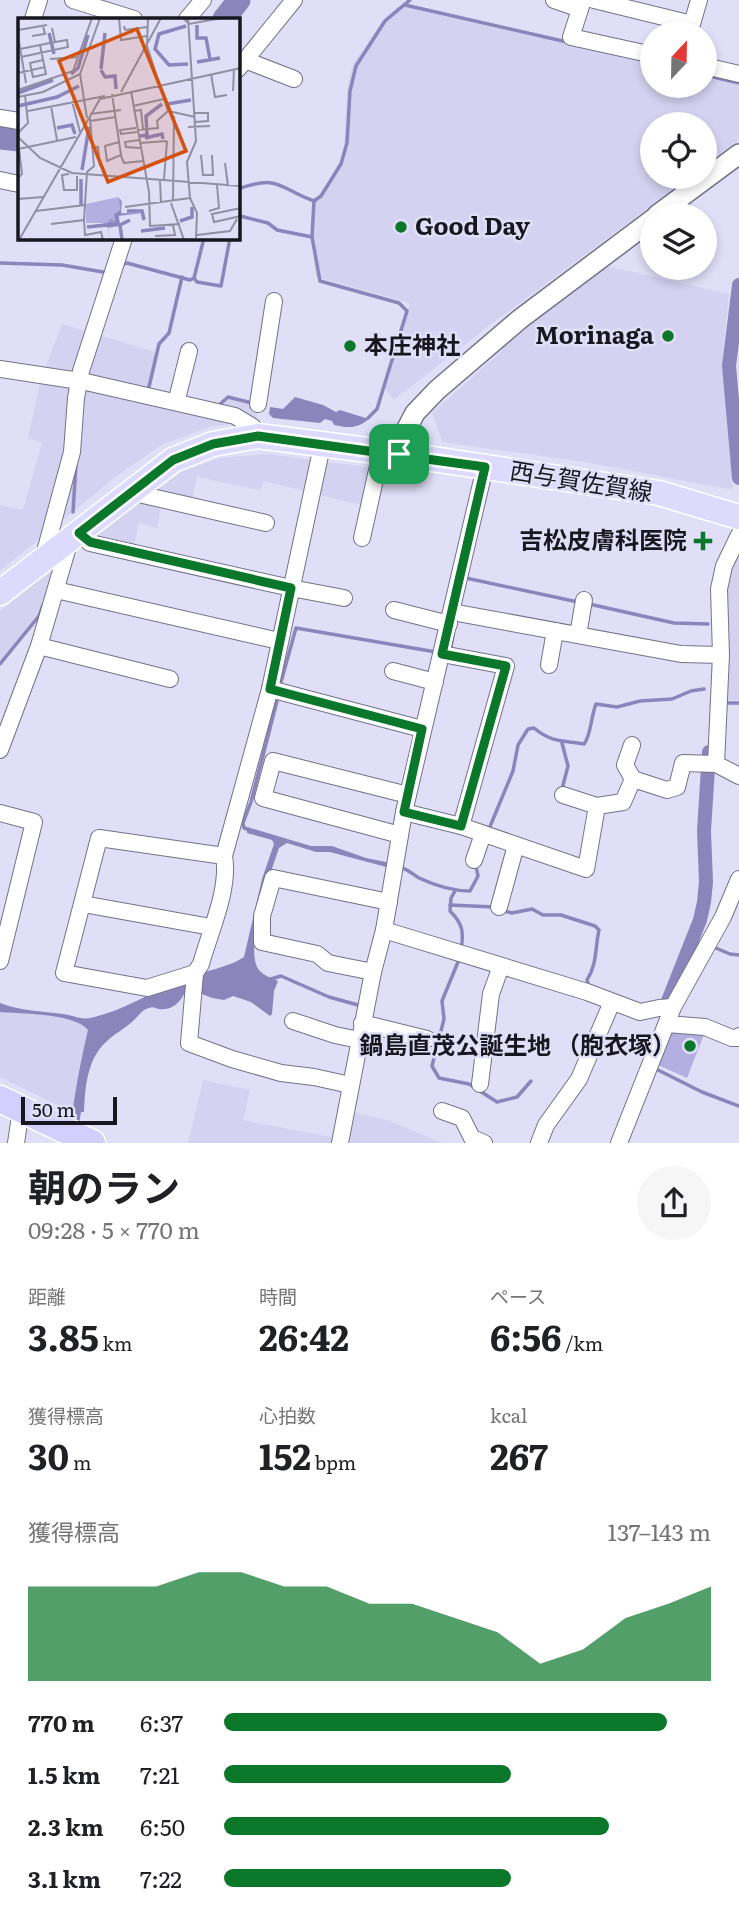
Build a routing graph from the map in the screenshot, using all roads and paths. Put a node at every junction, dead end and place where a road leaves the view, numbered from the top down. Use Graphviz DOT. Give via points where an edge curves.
graph roads {
  1 [pos="39,0"];
  2 [pos="203,0"];
  3 [pos="294,0"];
  4 [pos="554,0"];
  5 [pos="699,0"];
  6 [pos="79,2"];
  7 [pos="586,3"];
  8 [pos="33,18"];
  9 [pos="131,18"];
  10 [pos="188,18"];
  11 [pos="640,52"];
  12 [pos="242,65"];
  13 [pos="718,69"];
  14 [pos="739,74"];
  15 [pos="294,79"];
  16 [pos="0,118"];
  17 [pos="18,121"];
  18 [pos="739,154"];
  19 [pos="0,180"];
  20 [pos="18,184"];
  21 [pos="673,203"];
  22 [pos="640,229"];
  23 [pos="123,240"];
  24 [pos="274,301"];
  25 [pos="189,351"];
  26 [pos="0,369"];
  27 [pos="79,382"];
  28 [pos="178,395"];
  29 [pos="258,404"];
  30 [pos="258,436"];
  31 [pos="323,446"];
  32 [pos="388,453"];
  33 [pos="485,467"];
  34 [pos="134,490"];
  35 [pos="729,514"];
  36 [pos="265,523"];
  37 [pos="739,535"];
  38 [pos="75,537"];
  39 [pos="362,538"];
  40 [pos="43,559"];
  41 [pos="291,588"];
  42 [pos="56,590"];
  43 [pos="0,593"];
  44 [pos="344,598"];
  45 [pos="584,602"];
  46 [pos="394,610"];
  47 [pos="450,618"];
  48 [pos="555,631"];
  49 [pos="578,635"];
  50 [pos="279,641"];
  51 [pos="38,646"];
  52 [pos="442,654"];
  53 [pos="714,655"];
  54 [pos="549,665"];
  55 [pos="393,671"];
  56 [pos="170,679"];
  57 [pos="435,682"];
  58 [pos="270,689"];
  59 [pos="422,729"];
  60 [pos="632,745"];
  61 [pos="0,750"];
  62 [pos="711,764"];
  63 [pos="739,776"];
  64 [pos="633,779"];
  65 [pos="408,795"];
  66 [pos="563,795"];
  67 [pos="597,806"];
  68 [pos="404,812"];
  69 [pos="0,813"];
  70 [pos="461,826"];
  71 [pos="400,835"];
  72 [pos="487,835"];
  73 [pos="516,845"];
  74 [pos="224,856"];
  75 [pos="474,860"];
  76 [pos="739,879"];
  77 [pos="389,902"];
  78 [pos="83,904"];
  79 [pos="499,907"];
  80 [pos="211,926"];
  81 [pos="384,930"];
  82 [pos="0,961"];
  83 [pos="501,966"];
  84 [pos="373,972"];
  85 [pos="194,982"];
  86 [pos="612,1002"];
  87 [pos="666,1007"];
  88 [pos="293,1021"];
  89 [pos="362,1023"];
  90 [pos="667,1024"];
  91 [pos="739,1036"];
  92 [pos="427,1039"];
  93 [pos="359,1040"];
  94 [pos="480,1084"];
  95 [pos="350,1085"];
  96 [pos="10,1104"];
  97 [pos="442,1111"];
  98 [pos="16,1143"];
  99 [pos="92,1143"];
  100 [pos="340,1143"];
  101 [pos="484,1143"];
  102 [pos="539,1143"];
  103 [pos="619,1143"];
  1 -- 8 [label="street"];
  2 -- 10 [label="street"];
  3 -- 12 [label="street"];
  4 -- 7 [label="street"];
  5 -- 7 [label="street" via="692,24"];
  6 -- 9 [label="street"];
  7 -- 11 [label="street" via="571,37"];
  12 -- 15 [label="street"];
  13 -- 14 [label="street"];
  16 -- 17 [label="street"];
  18 -- 21 [label="street"];
  19 -- 20 [label="street"];
  22 -- 32 [label="street" via="520,319 437,390"];
  23 -- 27 [label="street"];
  24 -- 29 [label="street"];
  25 -- 28 [label="street"];
  26 -- 27 [label="street"];
  27 -- 30 [label="street" via="235,416 253,427"];
  27 -- 40 [label="street" via="72,452"];
  30 -- 31 [label="main road, 西与賀佐賀線"];
  30 -- 34 [label="main road, 西与賀佐賀線" via="213,444 173,460"];
  31 -- 32 [label="main road, 西与賀佐賀線"];
  31 -- 41 [label="street"];
  32 -- 33 [label="main road, 西与賀佐賀線"];
  32 -- 39 [label="street" via="378,466"];
  33 -- 35 [label="main road, 西与賀佐賀線" via="659,493"];
  33 -- 47 [label="street"];
  34 -- 36 [label="street"];
  34 -- 38 [label="main road, 西与賀佐賀線"];
  37 -- 53 [label="street" via="720,581"];
  38 -- 40 [label="main road, 西与賀佐賀線"];
  38 -- 41 [label="street"];
  38 -- 42 [label="street"];
  40 -- 43 [label="main road, 西与賀佐賀線"];
  41 -- 44 [label="street"];
  41 -- 50 [label="street"];
  42 -- 50 [label="street"];
  42 -- 51 [label="street"];
  45 -- 49 [label="street"];
  46 -- 47 [label="street"];
  47 -- 48 [label="street"];
  47 -- 52 [label="street"];
  48 -- 49 [label="street"];
  48 -- 54 [label="street"];
  49 -- 53 [label="street" via="681,654"];
  50 -- 58 [label="street"];
  51 -- 56 [label="street"];
  51 -- 61 [label="street"];
  52 -- 57 [label="street"];
  52 -- 70 [label="street" via="506,666"];
  53 -- 62 [label="street"];
  55 -- 57 [label="street"];
  57 -- 59 [label="street"];
  58 -- 59 [label="street"];
  58 -- 74 [label="street"];
  59 -- 65 [label="street"];
  60 -- 64 [label="street" via="625,765"];
  62 -- 63 [label="street"];
  62 -- 64 [label="street" via="683,763 677,787 667,790"];
  64 -- 67 [label="street" via="623,802"];
  65 -- 68 [label="street"];
  65 -- 71 [label="street" via="273,761 263,798"];
  66 -- 67 [label="street"];
  67 -- 73 [label="street" via="586,869"];
  68 -- 70 [label="street"];
  68 -- 71 [label="street"];
  69 -- 82 [label="street" via="34,822"];
  70 -- 72 [label="street"];
  71 -- 77 [label="street"];
  72 -- 73 [label="street"];
  72 -- 75 [label="street"];
  73 -- 79 [label="street"];
  74 -- 78 [label="street" via="99,838"];
  74 -- 80 [label="street" via="223,892"];
  76 -- 87 [label="street" via="707,946"];
  77 -- 81 [label="street"];
  77 -- 84 [label="street" via="273,878 262,916 262,942"];
  78 -- 80 [label="street"];
  78 -- 85 [label="street" via="64,973 147,988"];
  80 -- 85 [label="street"];
  81 -- 83 [label="street"];
  81 -- 84 [label="street"];
  83 -- 86 [label="street"];
  83 -- 94 [label="street" via="491,993"];
  84 -- 89 [label="street"];
  85 -- 95 [label="street" via="189,1043 281,1073"];
  86 -- 87 [label="street" via="640,1013"];
  86 -- 102 [label="street" via="579,1079 546,1125"];
  87 -- 90 [label="street"];
  88 -- 93 [label="street"];
  89 -- 92 [label="street"];
  89 -- 93 [label="street"];
  90 -- 91 [label="street"];
  90 -- 103 [label="street"];
  93 -- 95 [label="street"];
  95 -- 100 [label="street"];
  96 -- 98 [label="street"];
  96 -- 99 [label="highway"];
  97 -- 101 [label="street" via="463,1118 472,1138"];
}
